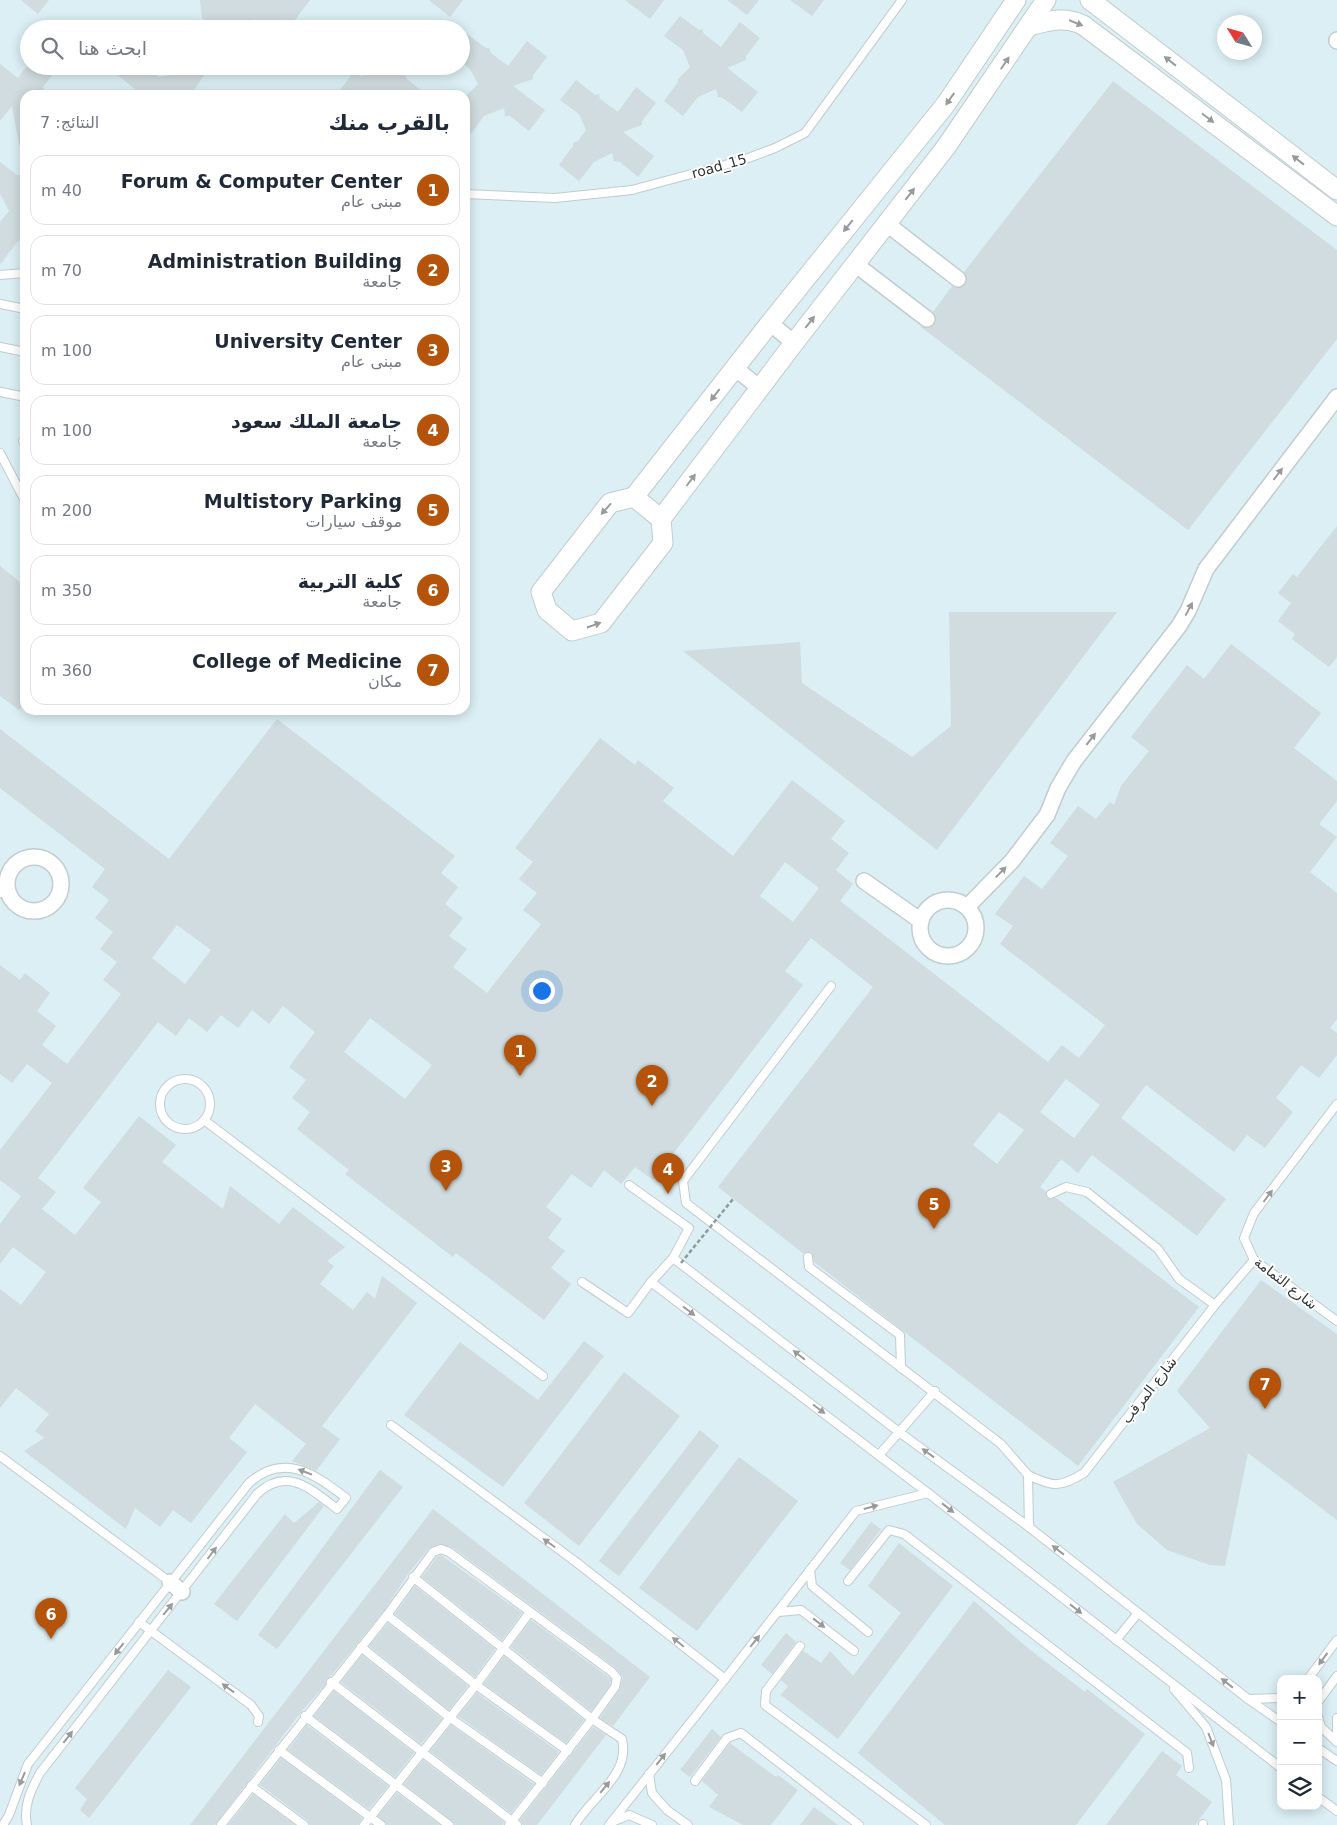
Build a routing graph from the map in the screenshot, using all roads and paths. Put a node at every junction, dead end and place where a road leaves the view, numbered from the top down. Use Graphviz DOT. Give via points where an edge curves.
graph roads {
  1 [pos="902,0"];
  2 [pos="1016,0"];
  3 [pos="1046,0"];
  4 [pos="1090,0"];
  5 [pos="1029,26"];
  6 [pos="1337,190"];
  7 [pos="470,194"];
  8 [pos="1337,216"];
  9 [pos="887,224"];
  10 [pos="855,264"];
  11 [pos="20,273"];
  12 [pos="0,275"];
  13 [pos="958,280"];
  14 [pos="0,304"];
  15 [pos="20,308"];
  16 [pos="927,319"];
  17 [pos="770,323"];
  18 [pos="794,343"];
  19 [pos="0,347"];
  20 [pos="20,351"];
  21 [pos="736,369"];
  22 [pos="760,388"];
  23 [pos="0,392"];
  24 [pos="20,396"];
  25 [pos="1337,396"];
  26 [pos="0,453"];
  27 [pos="20,491"];
  28 [pos="634,497"];
  29 [pos="661,519"];
  30 [pos="864,881"];
  31 [pos="967,907"];
  32 [pos="921,922"];
  33 [pos="831,986"];
  34 [pos="1337,1104"];
  35 [pos="204,1120"];
  36 [pos="629,1185"];
  37 [pos="1051,1194"];
  38 [pos="733,1200"];
  39 [pos="808,1257"];
  40 [pos="673,1258"];
  41 [pos="1254,1260"];
  42 [pos="682,1263"];
  43 [pos="582,1282"];
  44 [pos="650,1282"];
  45 [pos="1215,1305"];
  46 [pos="1337,1321"];
  47 [pos="901,1368"];
  48 [pos="543,1376"];
  49 [pos="935,1391"];
  50 [pos="391,1424"];
  51 [pos="899,1432"];
  52 [pos="879,1455"];
  53 [pos="0,1456"];
  54 [pos="1028,1475"];
  55 [pos="928,1493"];
  56 [pos="1029,1527"];
  57 [pos="810,1570"];
  58 [pos="413,1577"];
  59 [pos="170,1582"];
  60 [pos="848,1582"];
  61 [pos="182,1592"];
  62 [pos="530,1612"];
  63 [pos="778,1612"];
  64 [pos="1138,1613"];
  65 [pos="387,1615"];
  66 [pos="139,1622"];
  67 [pos="151,1631"];
  68 [pos="868,1632"];
  69 [pos="1116,1640"];
  70 [pos="1337,1640"];
  71 [pos="800,1646"];
  72 [pos="361,1647"];
  73 [pos="504,1647"];
  74 [pos="854,1651"];
  75 [pos="1161,1675"];
  76 [pos="1311,1675"];
  77 [pos="1337,1676"];
  78 [pos="725,1679"];
  79 [pos="331,1682"];
  80 [pos="476,1685"];
  81 [pos="1322,1697"];
  82 [pos="1277,1698"];
  83 [pos="1248,1699"];
  84 [pos="305,1716"];
  85 [pos="449,1717"];
  86 [pos="1337,1718"];
  87 [pos="592,1719"];
  88 [pos="1278,1720"];
  89 [pos="1319,1720"];
  90 [pos="258,1722"];
  91 [pos="1337,1742"];
  92 [pos="279,1750"];
  93 [pos="568,1751"];
  94 [pos="1322,1751"];
  95 [pos="422,1754"];
  96 [pos="1337,1761"];
  97 [pos="1277,1765"];
  98 [pos="1190,1768"];
  99 [pos="650,1774"];
  100 [pos="695,1781"];
  101 [pos="543,1783"];
  102 [pos="396,1784"];
  103 [pos="251,1786"];
  104 [pos="1322,1800"];
  105 [pos="1337,1811"];
  106 [pos="371,1817"];
  107 [pos="223,1822"];
  108 [pos="513,1824"];
  109 [pos="609,1824"];
  110 [pos="3,1825"];
  111 [pos="27,1825"];
  112 [pos="232,1825"];
  113 [pos="304,1825"];
  114 [pos="364,1825"];
  115 [pos="381,1825"];
  116 [pos="449,1825"];
  117 [pos="575,1825"];
  118 [pos="652,1825"];
  119 [pos="688,1825"];
  120 [pos="859,1825"];
  121 [pos="926,1825"];
  122 [pos="1229,1825"];
  1 -- 7 [label="lane, road_15" via="805,133 775,148 632,190 555,198"];
  2 -- 17 [label="street, one-way" via="946,104"];
  3 -- 5 [label="street"];
  6 -- 4 [label="street, one-way"];
  5 -- 8 [label="street, one-way" via="1061,19 1083,25"];
  9 -- 5 [label="street, one-way" via="946,147"];
  9 -- 10 [label="street"];
  9 -- 13 [label="street"];
  10 -- 16 [label="street"];
  18 -- 10 [label="street, one-way"];
  11 -- 12 [label="lane"];
  14 -- 15 [label="lane"];
  17 -- 18 [label="street"];
  17 -- 21 [label="street"];
  18 -- 22 [label="street"];
  19 -- 20 [label="lane"];
  21 -- 22 [label="street"];
  21 -- 28 [label="street, one-way"];
  29 -- 22 [label="street, one-way"];
  23 -- 24 [label="lane"];
  31 -- 25 [label="street, one-way" via="1012,861 1047,815 1074,761 1188,611 1206,569"];
  26 -- 27 [label="lane"];
  28 -- 29 [label="street"];
  28 -- 29 [label="street, one-way" via="610,503 542,592 546,610 558,621 572,631 601,623 663,543"];
  30 -- 32 [label="street"];
  31 -- 32 [label="street" via="959,902 940,901 925,913"];
  31 -- 32 [label="street" via="976,923 974,940 968,948 953,956 944,956 929,948 923,940"];
  33 -- 47 [label="lane" via="684,1181 686,1203"];
  41 -- 34 [label="lane, شارع الثمامة, one-way" via="1244,1238 1254,1213"];
  35 -- 35 [label="lane" via="188,1129 172,1126 162,1115 163,1092 176,1081 185,1079 201,1085 210,1100"];
  35 -- 48 [label="lane"];
  36 -- 40 [label="lane" via="690,1228"];
  37 -- 45 [label="lane" via="1066,1187 1087,1192 1158,1249 1180,1279"];
  38 -- 42 [label="path, bridge"];
  39 -- 47 [label="lane" via="809,1267 900,1335"];
  40 -- 42 [label="lane"];
  40 -- 44 [label="lane"];
  41 -- 45 [label="lane, شارع المرقب"];
  41 -- 46 [label="lane, شارع الثمامة"];
  51 -- 42 [label="lane, one-way"];
  43 -- 44 [label="lane" via="628,1313"];
  44 -- 52 [label="lane, one-way"];
  45 -- 54 [label="lane, شارع المرقب" via="1084,1473 1067,1484 1050,1485"];
  47 -- 49 [label="lane"];
  49 -- 51 [label="lane"];
  49 -- 54 [label="lane" via="1001,1444"];
  78 -- 50 [label="lane, one-way" via="576,1562"];
  51 -- 52 [label="lane"];
  56 -- 51 [label="lane, one-way"];
  52 -- 55 [label="lane"];
  53 -- 59 [label="lane"];
  54 -- 56 [label="lane"];
  57 -- 55 [label="lane, one-way" via="856,1512"];
  55 -- 69 [label="lane, one-way"];
  64 -- 56 [label="lane, one-way"];
  57 -- 63 [label="lane"];
  57 -- 68 [label="lane" via="812,1586"];
  58 -- 62 [label="lane" via="433,1552 441,1549"];
  58 -- 65 [label="lane"];
  58 -- 73 [label="lane"];
  59 -- 61 [label="street"];
  61 -- 59 [label="lane, one-way" via="257,1494 268,1485 289,1481 303,1484 337,1509 346,1498 324,1481 300,1470 276,1468 262,1474 249,1483"];
  59 -- 66 [label="lane"];
  60 -- 98 [label="lane" via="889,1530 904,1534 1187,1754"];
  67 -- 61 [label="lane, one-way"];
  62 -- 73 [label="lane"];
  62 -- 87 [label="lane" via="617,1678 615,1687"];
  63 -- 74 [label="lane, one-way" via="801,1610"];
  78 -- 63 [label="lane, one-way"];
  64 -- 69 [label="lane"];
  83 -- 64 [label="lane, one-way"];
  65 -- 72 [label="lane"];
  65 -- 80 [label="lane"];
  66 -- 67 [label="lane"];
  66 -- 110 [label="lane, one-way" via="28,1764"];
  90 -- 67 [label="lane, one-way" via="259,1716 251,1705"];
  111 -- 67 [label="lane, one-way" via="27,1803 40,1773"];
  69 -- 75 [label="lane"];
  70 -- 76 [label="lane, one-way"];
  71 -- 121 [label="lane" via="766,1691 765,1705"];
  72 -- 79 [label="lane"];
  72 -- 85 [label="lane"];
  73 -- 80 [label="lane"];
  73 -- 87 [label="lane"];
  75 -- 97 [label="lane"];
  75 -- 122 [label="lane, one-way" via="1206,1726 1226,1780"];
  77 -- 81 [label="lane"];
  99 -- 78 [label="lane, one-way"];
  79 -- 84 [label="lane"];
  79 -- 95 [label="lane"];
  80 -- 85 [label="lane"];
  80 -- 93 [label="lane"];
  82 -- 83 [label="lane"];
  83 -- 88 [label="lane"];
  84 -- 92 [label="lane"];
  84 -- 102 [label="lane"];
  85 -- 95 [label="lane"];
  85 -- 101 [label="lane"];
  86 -- 91 [label="lane"];
  87 -- 93 [label="lane"];
  117 -- 87 [label="lane, one-way" via="621,1767 625,1752 622,1739"];
  89 -- 91 [label="lane" via="1321,1727"];
  92 -- 103 [label="lane"];
  92 -- 106 [label="lane"];
  93 -- 101 [label="lane"];
  94 -- 96 [label="lane"];
  95 -- 102 [label="lane"];
  95 -- 108 [label="lane"];
  99 -- 109 [label="lane"];
  99 -- 119 [label="lane" via="652,1793 667,1810"];
  100 -- 120 [label="lane" via="727,1738 741,1733"];
  101 -- 108 [label="lane"];
  102 -- 106 [label="lane"];
  102 -- 116 [label="lane"];
  103 -- 107 [label="lane"];
  103 -- 113 [label="lane"];
  104 -- 105 [label="lane"];
  106 -- 114 [label="lane"];
  106 -- 115 [label="lane"];
  107 -- 112 [label="lane"];
  109 -- 118 [label="lane" via="629,1815"];
}
